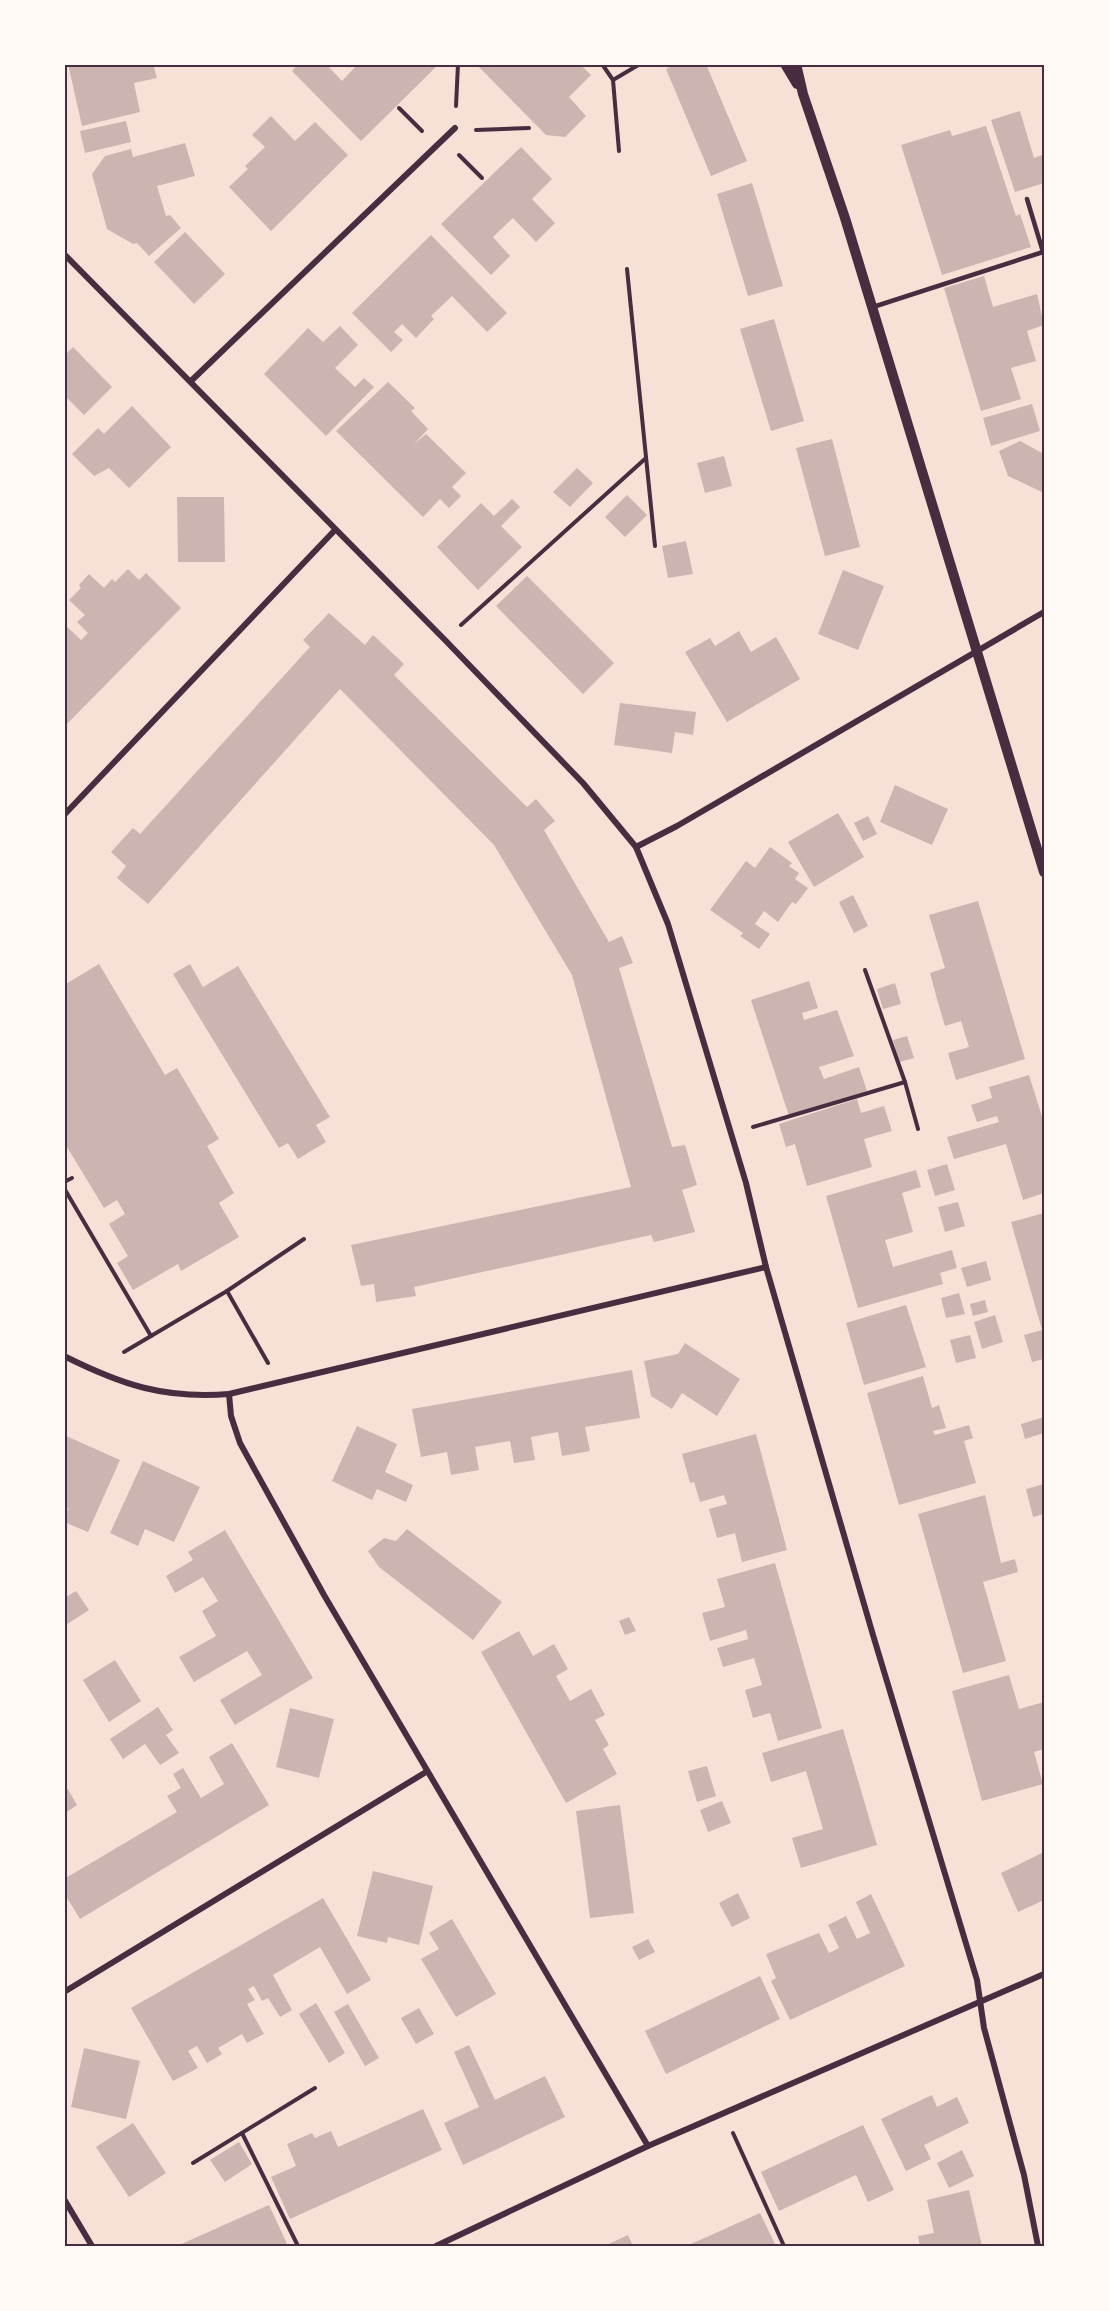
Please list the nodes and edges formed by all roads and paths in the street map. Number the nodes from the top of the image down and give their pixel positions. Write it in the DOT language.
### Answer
graph roads {
  1 [pos="458,64"];
  2 [pos="602,64"];
  3 [pos="640,64"];
  4 [pos="785,64"];
  5 [pos="796,64"];
  6 [pos="614,80"];
  7 [pos="803,94"];
  8 [pos="399,108"];
  9 [pos="455,128"];
  10 [pos="529,128"];
  11 [pos="443,140"];
  12 [pos="436,146"];
  13 [pos="619,151"];
  14 [pos="482,178"];
  15 [pos="1027,199"];
  16 [pos="64,254"];
  17 [pos="627,269"];
  18 [pos="872,307"];
  19 [pos="191,381"];
  20 [pos="646,458"];
  21 [pos="335,530"];
  22 [pos="655,546"];
  23 [pos="1044,612"];
  24 [pos="445,640"];
  25 [pos="978,651"];
  26 [pos="64,815"];
  27 [pos="636,847"];
  28 [pos="1044,872"];
  29 [pos="865,970"];
  30 [pos="905,1082"];
  31 [pos="918,1129"];
  32 [pos="731,1132"];
  33 [pos="72,1178"];
  34 [pos="64,1182"];
  35 [pos="64,1188"];
  36 [pos="304,1239"];
  37 [pos="766,1267"];
  38 [pos="227,1291"];
  39 [pos="151,1336"];
  40 [pos="124,1352"];
  41 [pos="64,1356"];
  42 [pos="279,1381"];
  43 [pos="228,1394"];
  44 [pos="426,1772"];
  45 [pos="1044,1974"];
  46 [pos="64,1992"];
  47 [pos="979,2003"];
  48 [pos="315,2088"];
  49 [pos="724,2113"];
  50 [pos="242,2133"];
  51 [pos="648,2146"];
  52 [pos="193,2163"];
  53 [pos="64,2199"];
  54 [pos="92,2247"];
  55 [pos="297,2247"];
  56 [pos="436,2247"];
  57 [pos="784,2247"];
  58 [pos="1038,2247"];
  1 -- 9 [label="path"];
  2 -- 6 [label="path"];
  3 -- 6 [label="path"];
  4 -- 7 [label="street"];
  5 -- 7 [label="street"];
  6 -- 13 [label="path"];
  7 -- 18 [label="street"];
  8 -- 12 [label="path"];
  9 -- 10 [label="path"];
  9 -- 11 [label="street"];
  11 -- 12 [label="street"];
  11 -- 14 [label="path"];
  12 -- 19 [label="street"];
  15 -- 18 [label="lane"];
  16 -- 19 [label="street"];
  17 -- 20 [label="path"];
  18 -- 25 [label="street"];
  19 -- 21 [label="street"];
  20 -- 22 [label="path"];
  20 -- 24 [label="path"];
  21 -- 24 [label="street"];
  21 -- 26 [label="street"];
  23 -- 25 [label="street"];
  24 -- 27 [label="street"];
  25 -- 27 [label="street"];
  25 -- 28 [label="street"];
  27 -- 32 [label="street"];
  29 -- 30 [label="path"];
  30 -- 31 [label="path"];
  30 -- 32 [label="path"];
  32 -- 37 [label="street"];
  33 -- 34 [label="path"];
  35 -- 39 [label="path"];
  36 -- 38 [label="path"];
  37 -- 42 [label="street"];
  37 -- 47 [label="street"];
  38 -- 39 [label="path"];
  38 -- 42 [label="path"];
  39 -- 40 [label="path"];
  41 -- 43 [label="street"];
  42 -- 43 [label="street"];
  43 -- 44 [label="street"];
  44 -- 46 [label="street"];
  44 -- 51 [label="street"];
  45 -- 47 [label="street"];
  47 -- 49 [label="street"];
  47 -- 58 [label="street"];
  48 -- 50 [label="path"];
  49 -- 51 [label="street"];
  49 -- 57 [label="path"];
  50 -- 52 [label="path"];
  50 -- 55 [label="path"];
  51 -- 56 [label="street"];
  53 -- 54 [label="street"];
}
